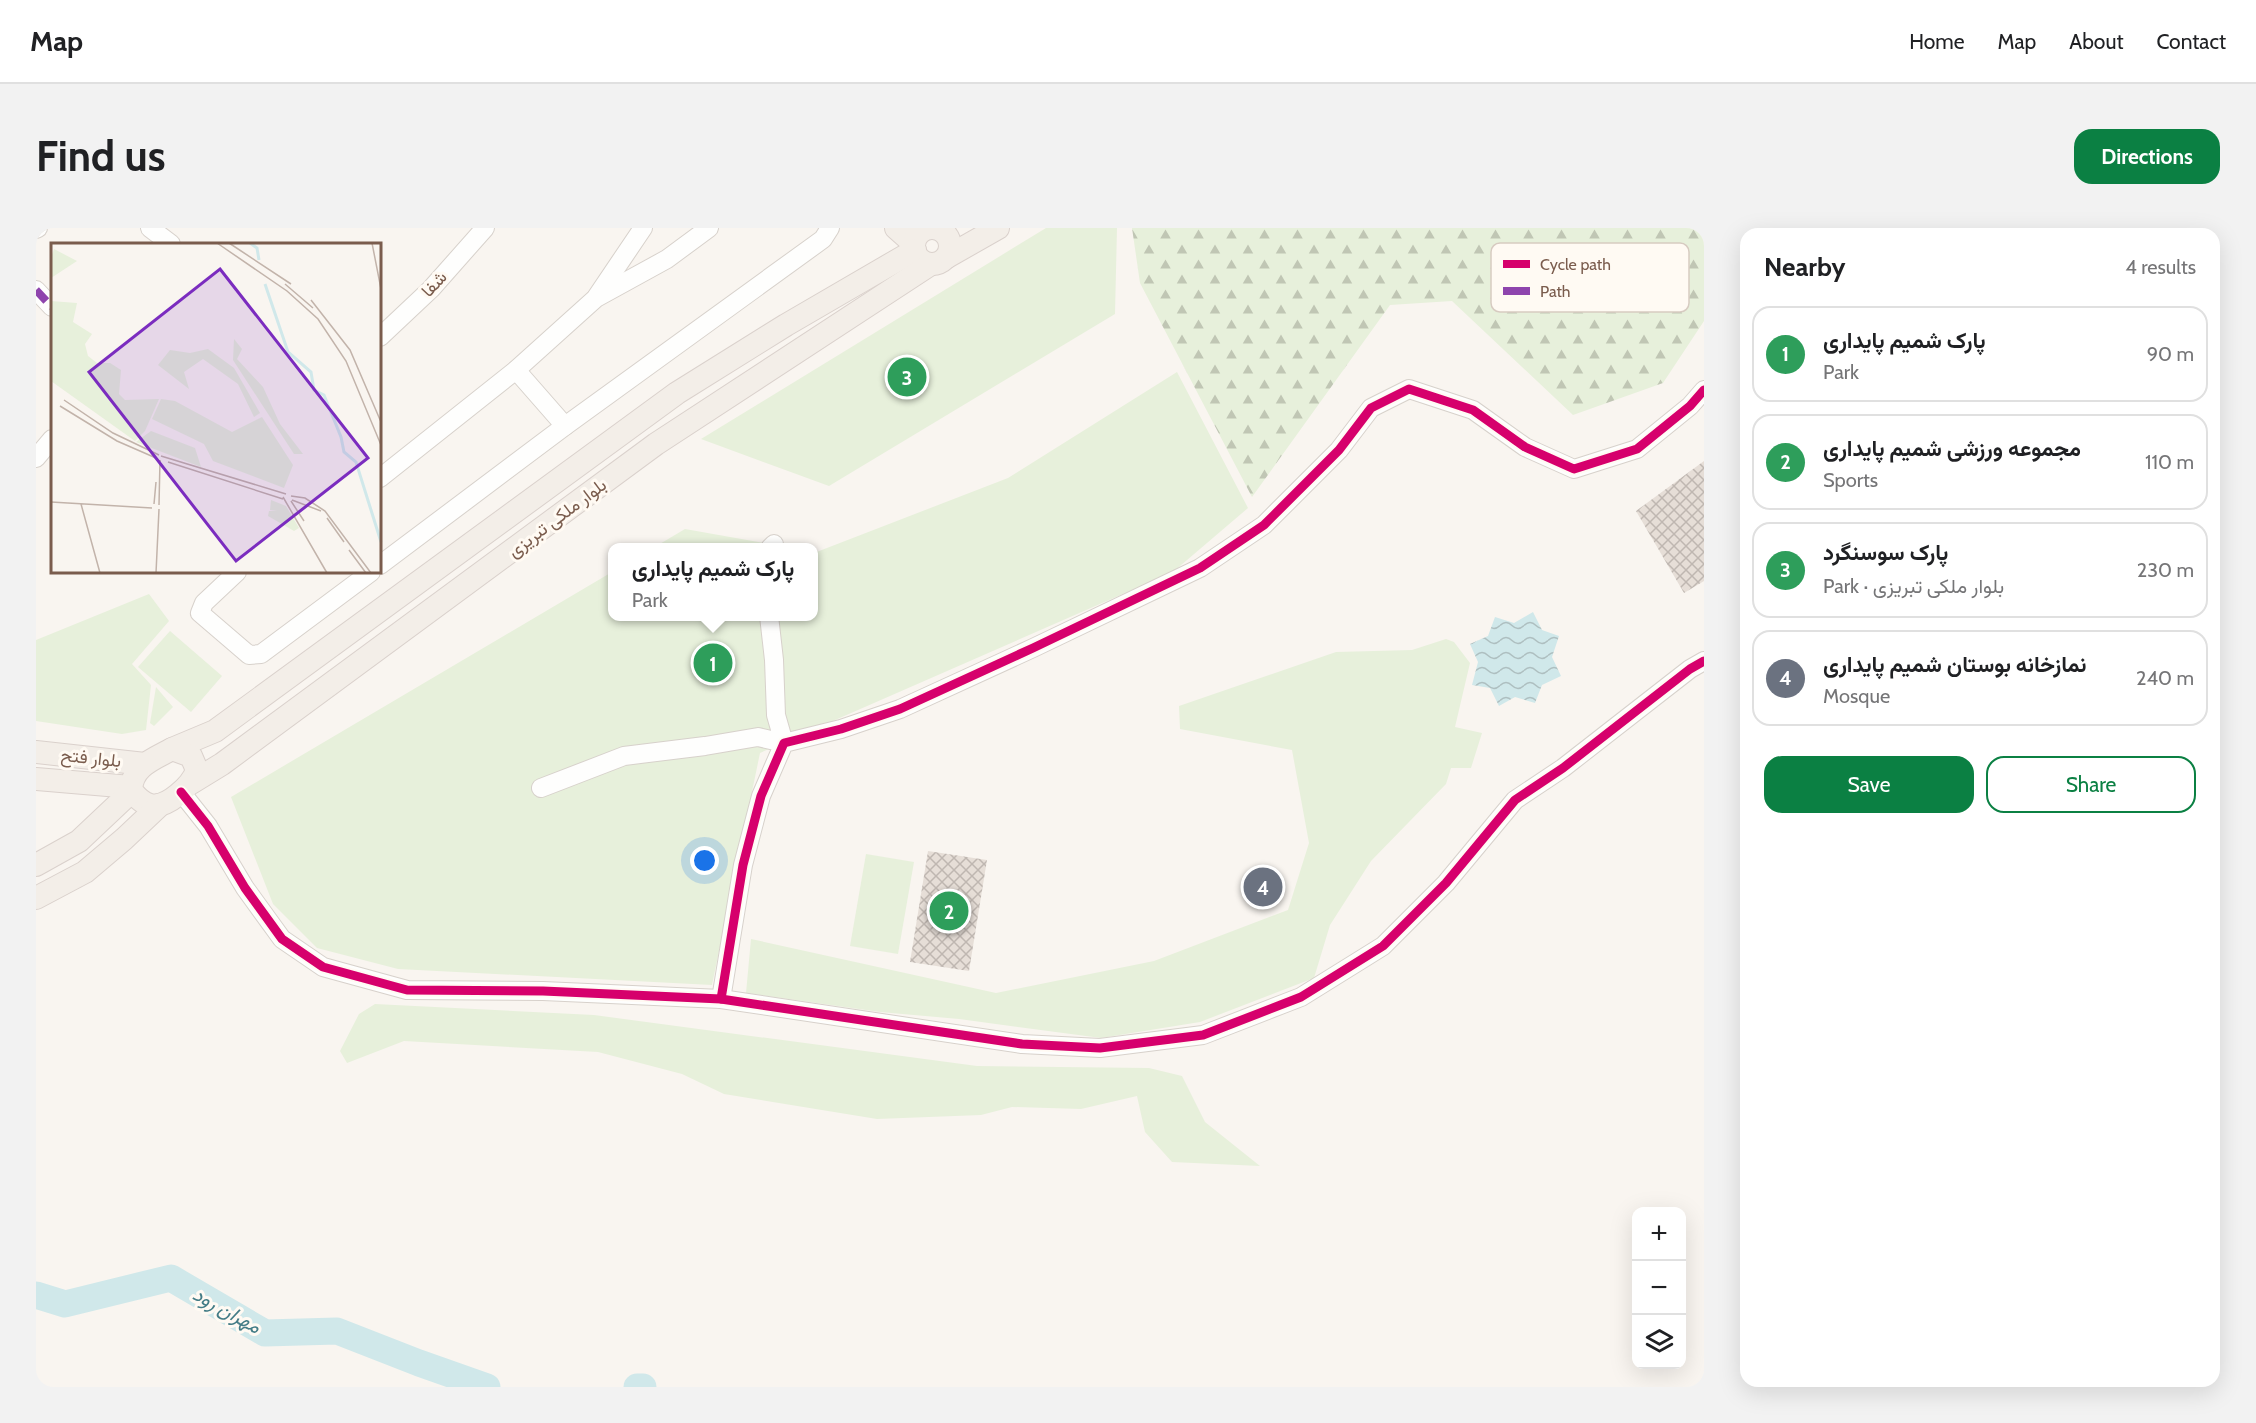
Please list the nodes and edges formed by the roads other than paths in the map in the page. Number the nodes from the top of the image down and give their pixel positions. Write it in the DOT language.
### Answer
graph roads {
  1 [pos="150,228"];
  2 [pos="485,228"];
  3 [pos="643,228"];
  4 [pos="710,228"];
  5 [pos="830,228"];
  6 [pos="896,228"];
  7 [pos="998,228"];
  8 [pos="932,241"];
  9 [pos="170,243"];
  10 [pos="36,290"];
  11 [pos="596,298"];
  12 [pos="51,307"];
  13 [pos="381,336"];
  14 [pos="516,370"];
  15 [pos="1704,390"];
  16 [pos="565,426"];
  17 [pos="51,440"];
  18 [pos="36,458"];
  19 [pos="381,477"];
  20 [pos="381,564"];
  21 [pos="236,573"];
  22 [pos="370,573"];
  23 [pos="770,621"];
  24 [pos="1704,661"];
  25 [pos="784,742"];
  26 [pos="172,749"];
  27 [pos="36,752"];
  28 [pos="145,764"];
  29 [pos="36,779"];
  30 [pos="186,788"];
  31 [pos="541,788"];
  32 [pos="132,789"];
  33 [pos="160,804"];
  34 [pos="36,865"];
  35 [pos="36,898"];
  36 [pos="721,999"];
  1 -- 9 [label="street"];
  2 -- 13 [label="street, شفا"];
  3 -- 11 [label="street"];
  4 -- 11 [label="street"];
  5 -- 16 [label="street"];
  6 -- 8 [label="main road"];
  7 -- 8 [label="main road, بلوار ملکى تبریزى"];
  8 -- 26 [label="main road, بلوار ملکى تبریزى"];
  8 -- 30 [label="main road, بلوار ملکى تبریزى"];
  10 -- 12 [label="street"];
  11 -- 14 [label="street"];
  14 -- 16 [label="street"];
  14 -- 19 [label="street"];
  15 -- 25 [label="street"];
  16 -- 20 [label="street"];
  17 -- 18 [label="street"];
  21 -- 22 [label="street"];
  23 -- 25 [label="street"];
  24 -- 36 [label="street"];
  25 -- 31 [label="street"];
  25 -- 36 [label="street"];
  26 -- 28 [label="main road"];
  26 -- 30 [label="main road"];
  27 -- 28 [label="main road, بلوار فتح"];
  28 -- 32 [label="main road"];
  29 -- 32 [label="main road, بلوار فتح"];
  30 -- 33 [label="main road"];
  30 -- 36 [label="street"];
  32 -- 33 [label="main road"];
  32 -- 34 [label="main road"];
  33 -- 35 [label="main road"];
}
